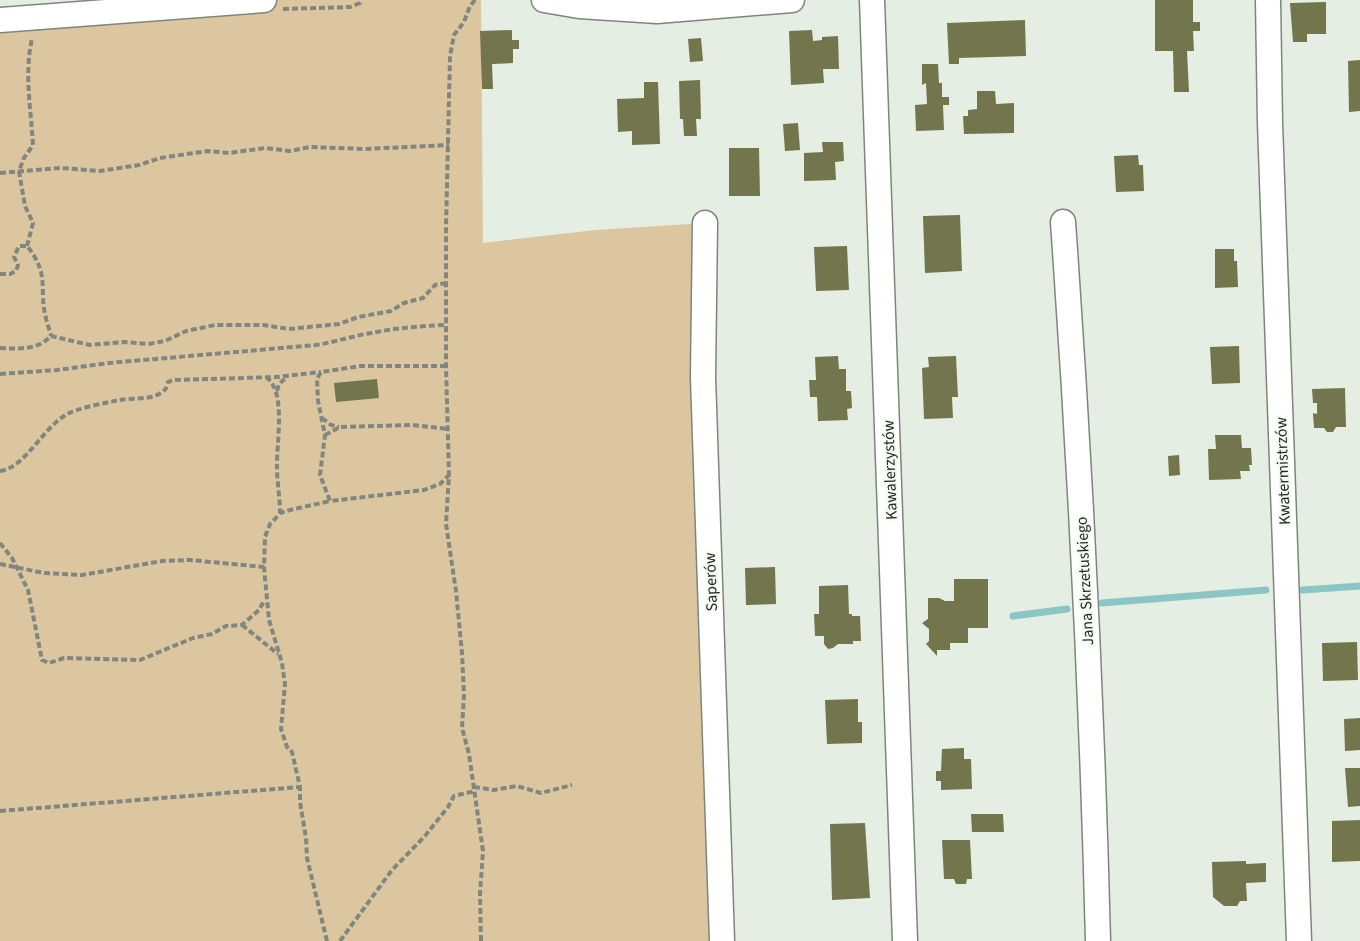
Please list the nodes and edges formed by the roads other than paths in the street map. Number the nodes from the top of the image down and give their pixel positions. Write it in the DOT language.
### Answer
graph roads {
  1 [pos="264,0"];
  2 [pos="544,0"];
  3 [pos="792,0"];
  4 [pos="872,0"];
  5 [pos="1268,0"];
  6 [pos="580,3"];
  7 [pos="57,10"];
  8 [pos="0,20"];
  9 [pos="1063,222"];
  10 [pos="705,223"];
  11 [pos="722,941"];
  12 [pos="905,941"];
  13 [pos="1098,941"];
  14 [pos="1299,941"];
  1 -- 7 [label="street"];
  2 -- 6 [label="street"];
  3 -- 6 [label="street"];
  4 -- 12 [label="street, Kawalerzystów"];
  5 -- 14 [label="street, Kwatermistrzów"];
  7 -- 8 [label="street"];
  9 -- 13 [label="street, Jana Skrzetuskiego"];
  10 -- 11 [label="street, Saperów"];
}
